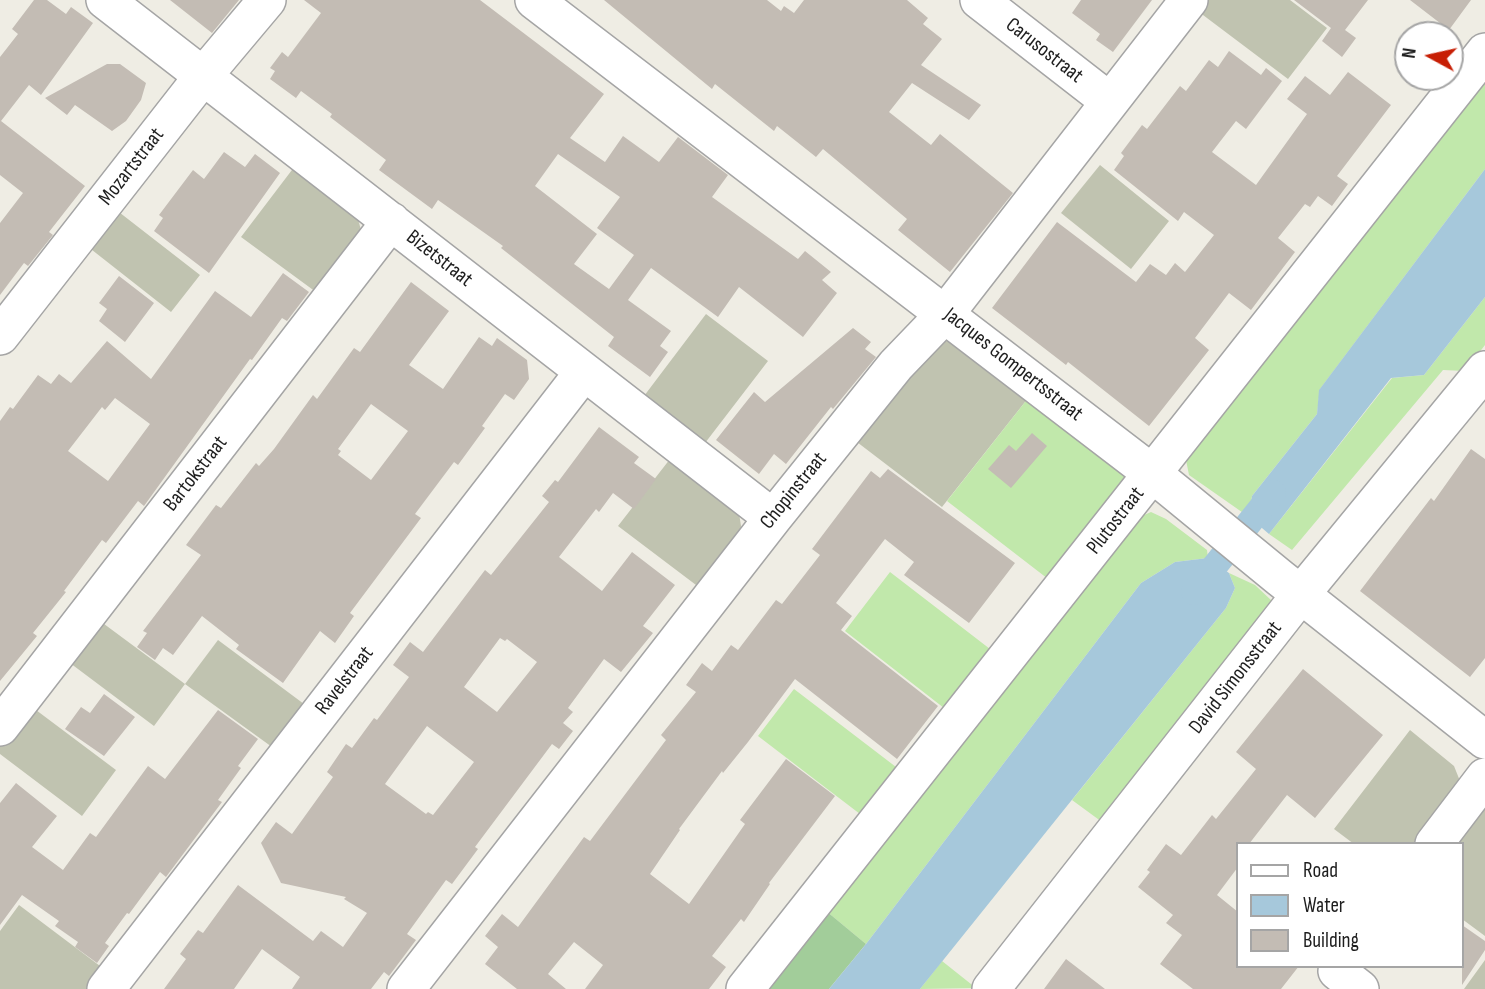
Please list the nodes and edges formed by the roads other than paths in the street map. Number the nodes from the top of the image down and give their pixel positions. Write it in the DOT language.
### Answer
graph roads {
  1 [pos="105,0"];
  2 [pos="267,0"];
  3 [pos="534,0"];
  4 [pos="979,0"];
  5 [pos="1189,0"];
  6 [pos="1485,52"];
  7 [pos="204,75"];
  8 [pos="1109,101"];
  9 [pos="391,221"];
  10 [pos="946,313"];
  11 [pos="0,336"];
  12 [pos="1485,370"];
  13 [pos="583,373"];
  14 [pos="1164,483"];
  15 [pos="773,518"];
  16 [pos="1290,586"];
  17 [pos="0,727"];
  18 [pos="1485,740"];
  19 [pos="1485,777"];
  20 [pos="1436,842"];
  21 [pos="106,989"];
  22 [pos="406,989"];
  23 [pos="746,989"];
  24 [pos="991,989"];
  1 -- 7 [label="street, Bizetstraat"];
  2 -- 7 [label="street, Mozartstraat"];
  3 -- 10 [label="street, Jacques Gompertsstraat"];
  4 -- 8 [label="street, Carusostraat"];
  5 -- 8 [label="street, Chopinstraat"];
  6 -- 14 [label="street, Plutostraat"];
  7 -- 9 [label="street, Bizetstraat"];
  7 -- 11 [label="street, Mozartstraat"];
  8 -- 10 [label="street, Chopinstraat"];
  9 -- 13 [label="street, Bizetstraat"];
  9 -- 17 [label="street, Bartokstraat"];
  10 -- 14 [label="street, Jacques Gompertsstraat"];
  10 -- 15 [label="street, Chopinstraat"];
  12 -- 16 [label="street, David Simonsstraat"];
  13 -- 15 [label="street, Bizetstraat"];
  13 -- 21 [label="street, Ravelstraat"];
  14 -- 16 [label="street, Jacques Gompertsstraat"];
  14 -- 23 [label="street, Plutostraat"];
  15 -- 22 [label="street, Chopinstraat"];
  16 -- 18 [label="street, Jacques Gompertsstraat"];
  16 -- 24 [label="street, David Simonsstraat"];
  19 -- 20 [label="street"];
}
